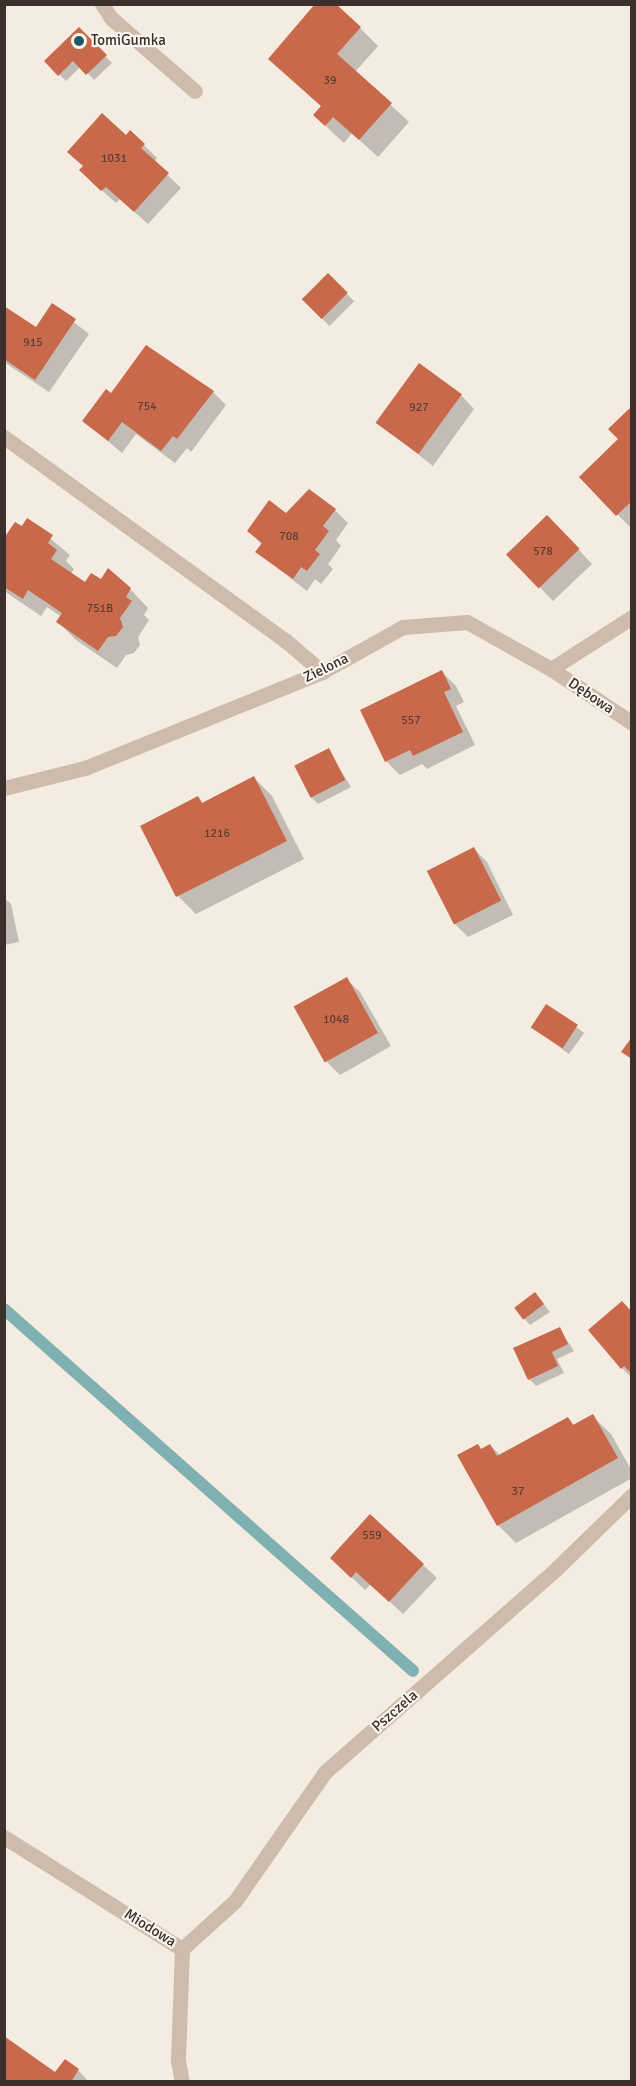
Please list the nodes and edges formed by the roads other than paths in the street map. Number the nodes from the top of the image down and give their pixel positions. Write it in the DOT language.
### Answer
graph roads {
  1 [pos="102,4"];
  2 [pos="195,91"];
  3 [pos="4,437"];
  4 [pos="632,617"];
  5 [pos="551,669"];
  6 [pos="322,672"];
  7 [pos="632,723"];
  8 [pos="4,788"];
  9 [pos="632,1495"];
  10 [pos="4,1837"];
  11 [pos="182,1949"];
  12 [pos="182,2082"];
  1 -- 2 [label="street"];
  3 -- 6 [label="street"];
  4 -- 5 [label="street"];
  5 -- 6 [label="street, Zielona"];
  5 -- 7 [label="street, Dębowa"];
  6 -- 8 [label="street, Zielona"];
  9 -- 11 [label="street, Pszczela"];
  10 -- 11 [label="street, Miodowa"];
  11 -- 12 [label="street, Miodowa"];
}
